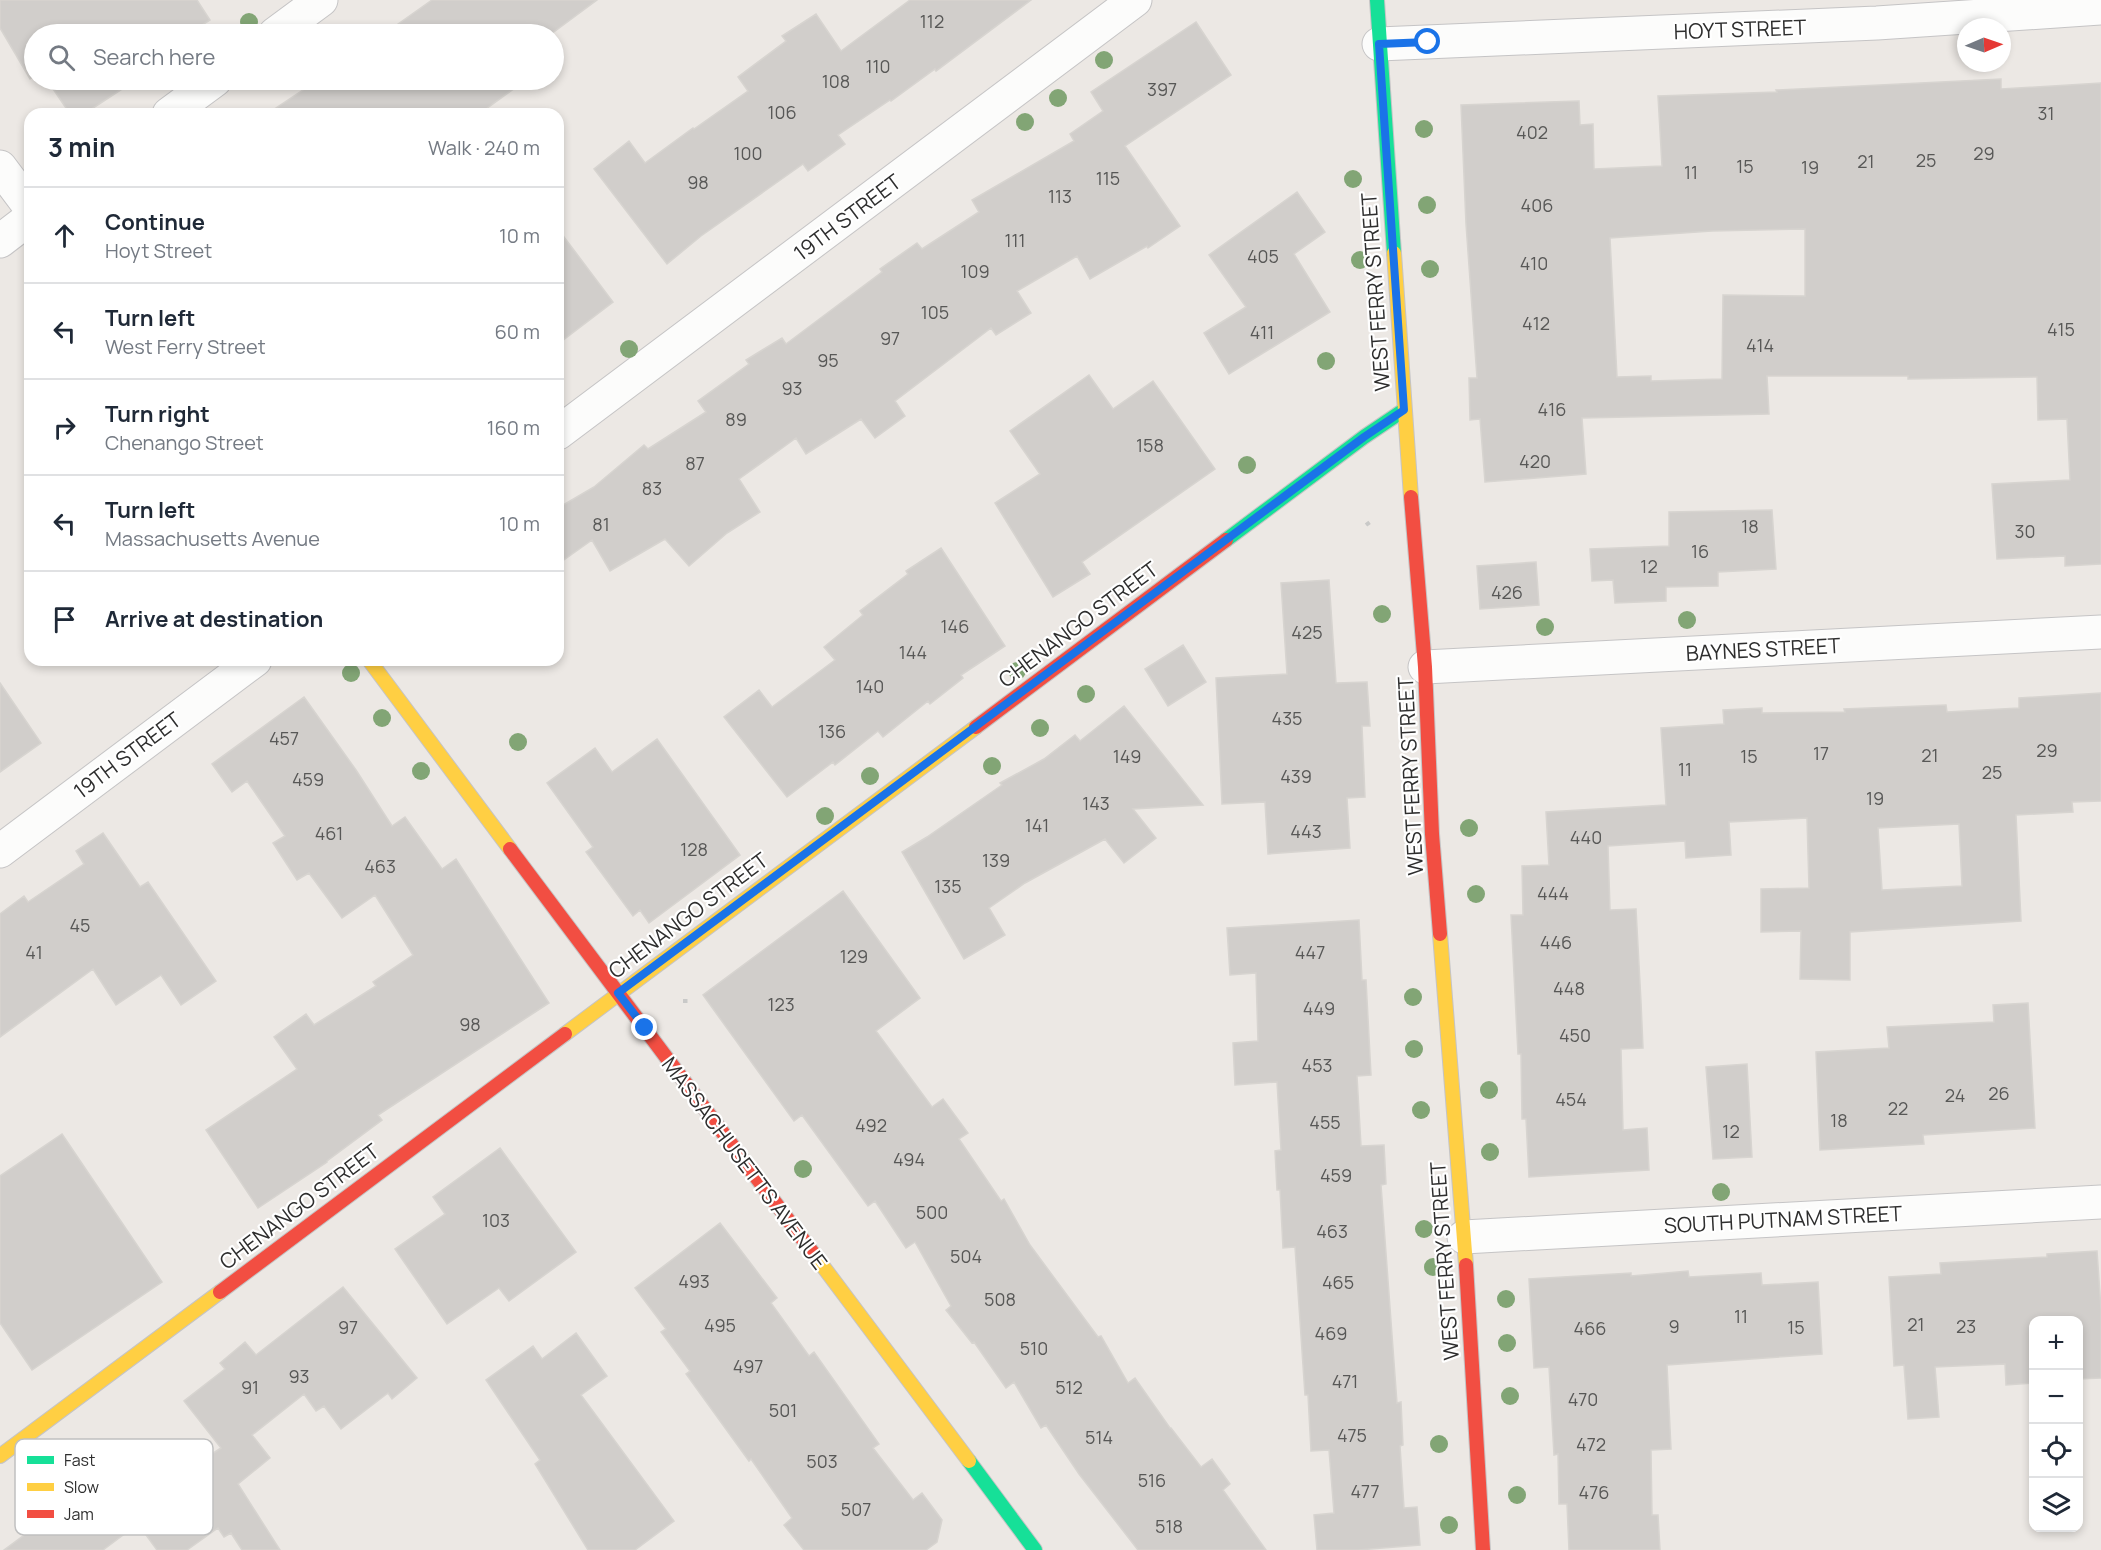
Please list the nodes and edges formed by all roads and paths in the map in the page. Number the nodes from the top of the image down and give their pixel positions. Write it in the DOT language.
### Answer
graph roads {
  1 [pos="321,0"];
  2 [pos="1136,0"];
  3 [pos="1377,0"];
  4 [pos="2101,8"];
  5 [pos="1876,11"];
  6 [pos="289,24"];
  7 [pos="1379,44"];
  8 [pos="201,90"];
  9 [pos="177,108"];
  10 [pos="0,168"];
  11 [pos="24,199"];
  12 [pos="24,223"];
  13 [pos="0,241"];
  14 [pos="1404,410"];
  15 [pos="564,429"];
  16 [pos="2101,632"];
  17 [pos="247,666"];
  18 [pos="373,666"];
  19 [pos="1425,667"];
  20 [pos="0,851"];
  21 [pos="618,993"];
  22 [pos="2101,1202"];
  23 [pos="1464,1237"];
  24 [pos="23,1439"];
  25 [pos="15,1445"];
  26 [pos="0,1456"];
  27 [pos="1028,1547"];
  28 [pos="1483,1550"];
  1 -- 6 [label="street"];
  2 -- 15 [label="street, 19TH STREET"];
  3 -- 7 [label="street, WEST FERRY STREET"];
  4 -- 5 [label="street, HOYT STREET"];
  5 -- 7 [label="street, HOYT STREET"];
  7 -- 14 [label="street, WEST FERRY STREET"];
  8 -- 9 [label="street"];
  10 -- 11 [label="street"];
  12 -- 13 [label="street"];
  14 -- 19 [label="street, WEST FERRY STREET"];
  14 -- 21 [label="street, CHENANGO STREET"];
  16 -- 19 [label="street, BAYNES STREET"];
  17 -- 20 [label="street, 19TH STREET"];
  18 -- 21 [label="street, MASSACHUSETTS AVENUE"];
  19 -- 23 [label="street, WEST FERRY STREET"];
  21 -- 24 [label="street, CHENANGO STREET"];
  21 -- 27 [label="street, MASSACHUSETTS AVENUE"];
  22 -- 23 [label="street, SOUTH PUTNAM STREET"];
  23 -- 28 [label="street, WEST FERRY STREET"];
  25 -- 26 [label="street, CHENANGO STREET"];
}
